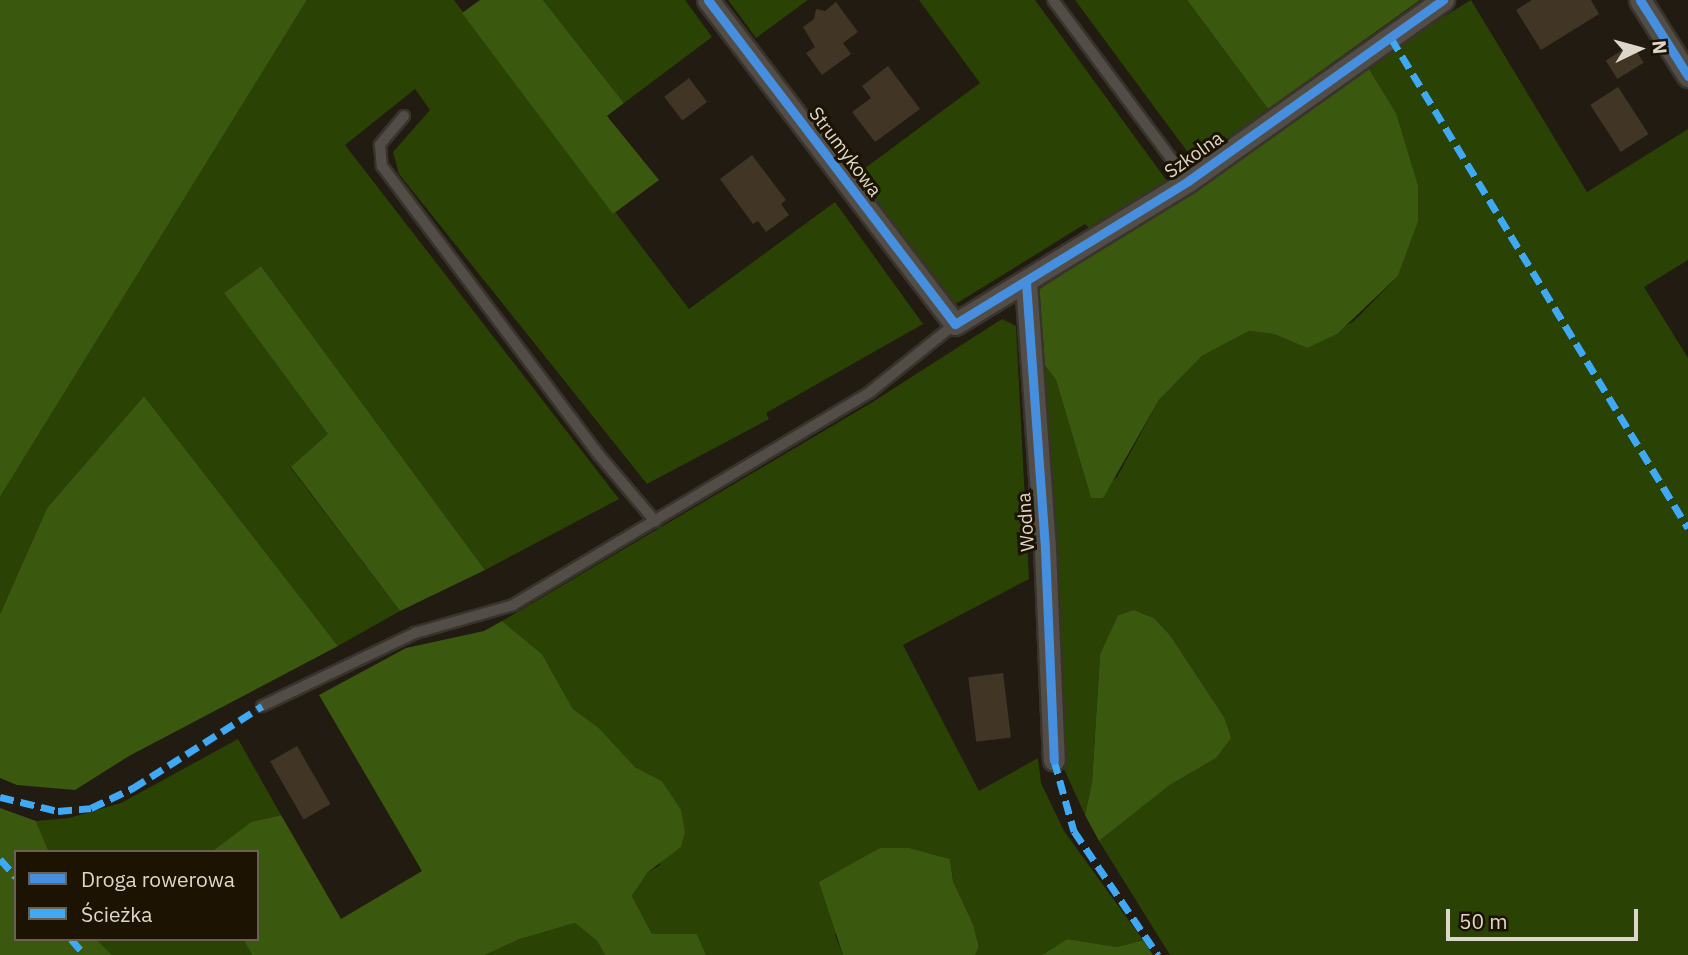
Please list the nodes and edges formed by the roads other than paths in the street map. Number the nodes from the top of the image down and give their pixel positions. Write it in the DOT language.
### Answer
graph roads {
  1 [pos="708,0"];
  2 [pos="1053,0"];
  3 [pos="1443,0"];
  4 [pos="1640,0"];
  5 [pos="1688,76"];
  6 [pos="404,116"];
  7 [pos="1188,181"];
  8 [pos="1026,283"];
  9 [pos="955,324"];
  10 [pos="655,521"];
  11 [pos="262,706"];
  12 [pos="1054,760"];
  1 -- 9 [label="street, Strumykowa"];
  2 -- 7 [label="lane"];
  3 -- 7 [label="street, Szkolna"];
  4 -- 5 [label="street"];
  6 -- 10 [label="lane"];
  7 -- 8 [label="street, Szkolna"];
  8 -- 9 [label="street, Szkolna"];
  8 -- 12 [label="street, Wodna"];
  9 -- 10 [label="lane"];
  10 -- 11 [label="lane"];
}
